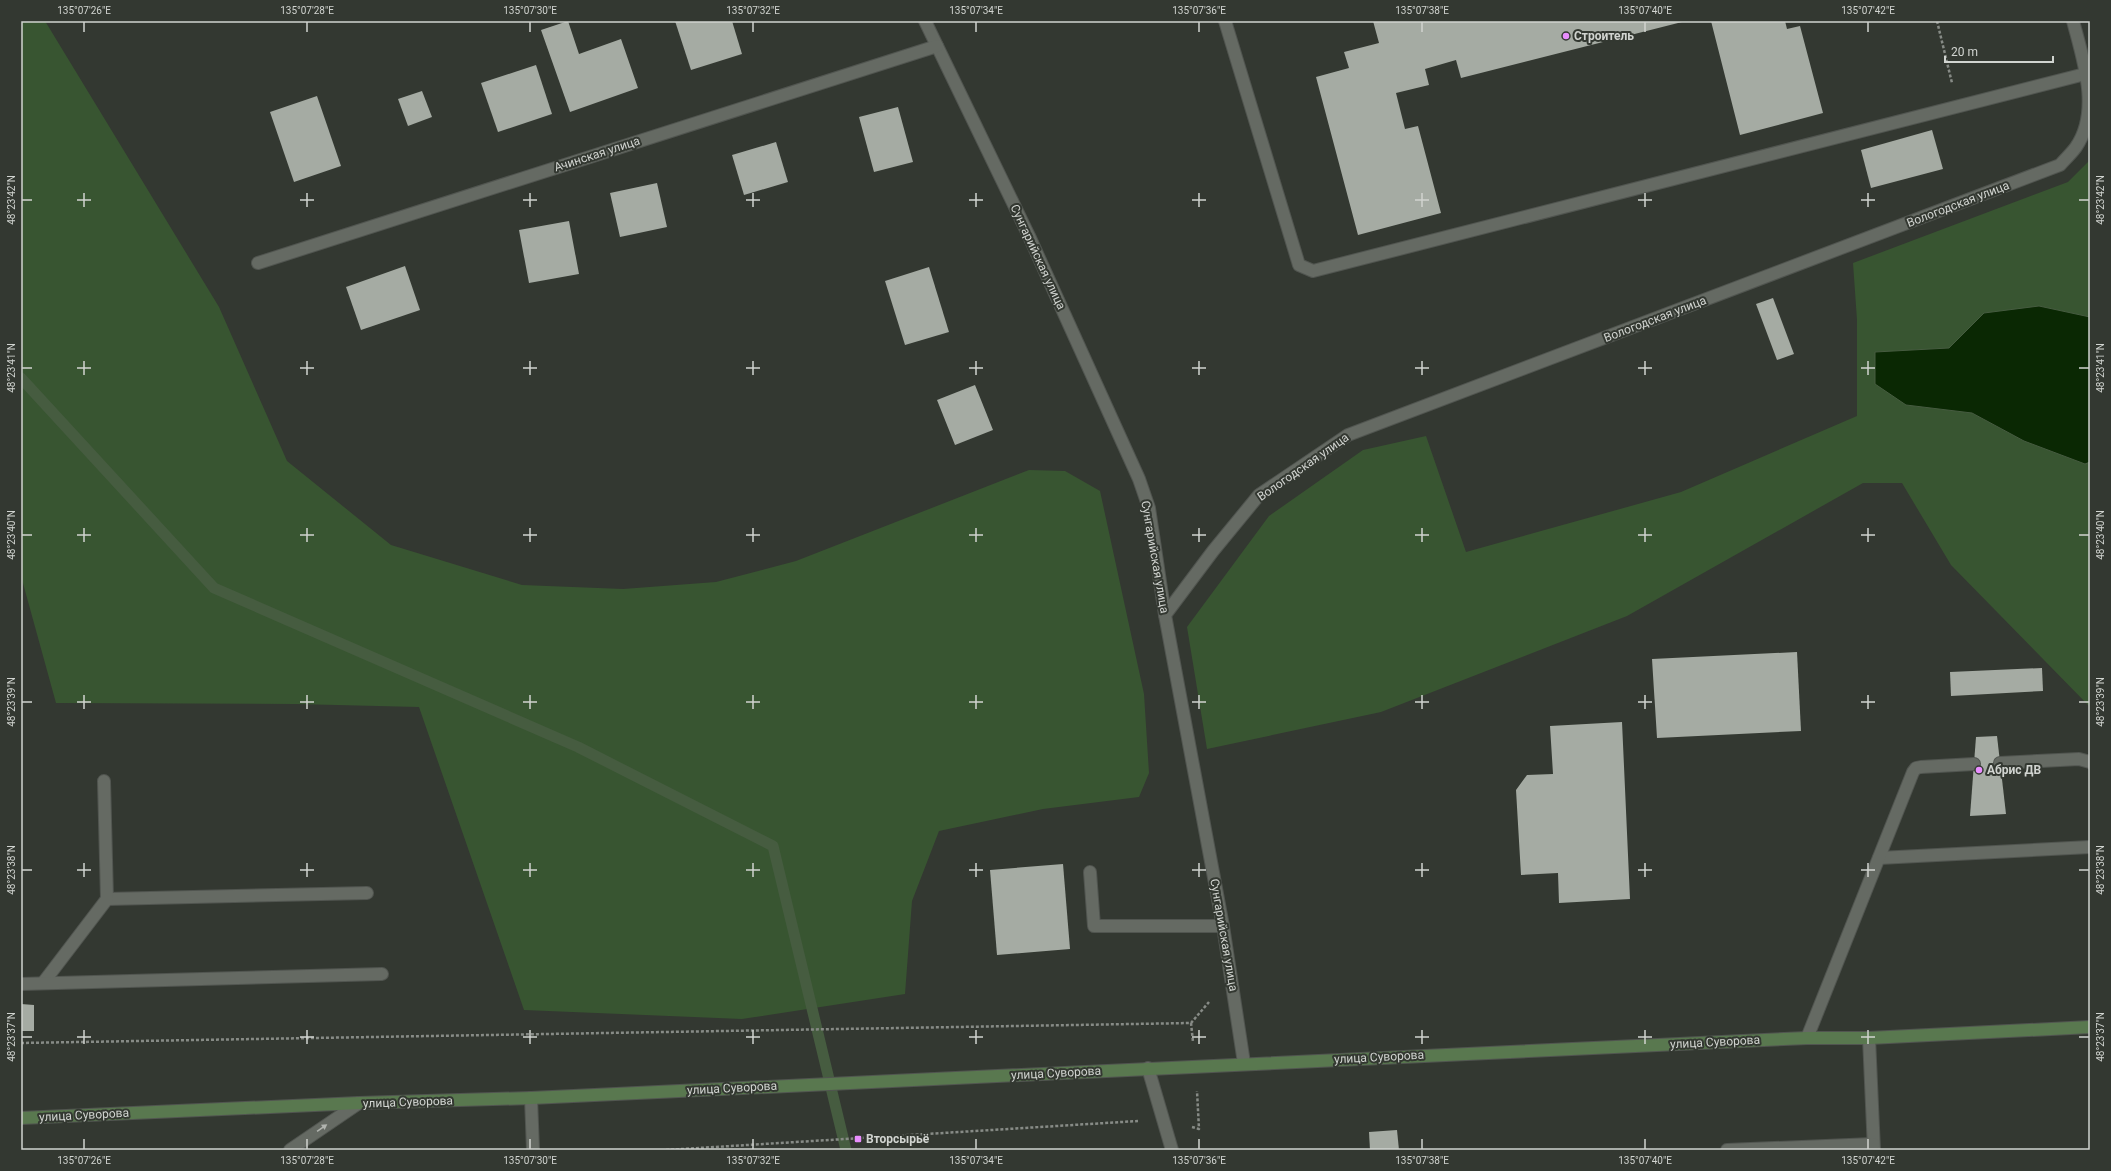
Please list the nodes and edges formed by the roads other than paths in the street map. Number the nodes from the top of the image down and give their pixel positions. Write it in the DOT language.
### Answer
graph roads {
  1 [pos="925,21"];
  2 [pos="1225,21"];
  3 [pos="2073,21"];
  4 [pos="937,46"];
  5 [pos="2085,74"];
  6 [pos="2089,103"];
  7 [pos="258,263"];
  8 [pos="1165,615"];
  9 [pos="2090,762"];
  10 [pos="2000,763"];
  11 [pos="1974,764"];
  12 [pos="104,781"];
  13 [pos="2090,847"];
  14 [pos="1879,858"];
  15 [pos="1090,872"];
  16 [pos="367,893"];
  17 [pos="107,899"];
  18 [pos="1223,926"];
  19 [pos="382,974"];
  20 [pos="44,983"];
  21 [pos="21,984"];
  22 [pos="2090,1027"];
  23 [pos="1807,1038"];
  24 [pos="1869,1038"];
  25 [pos="1244,1063"];
  26 [pos="1148,1068"];
  27 [pos="531,1098"];
  28 [pos="359,1103"];
  29 [pos="21,1118"];
  30 [pos="1874,1147"];
  31 [pos="290,1150"];
  32 [pos="533,1150"];
  33 [pos="1172,1150"];
  34 [pos="1727,1150"];
  1 -- 4 [label="street, Сунгарийская улица"];
  2 -- 5 [label="street"];
  3 -- 5 [label="street, Вологодская улица"];
  4 -- 7 [label="street, Ачинская улица"];
  4 -- 8 [label="street, Сунгарийская улица"];
  5 -- 6 [label="street, Вологодская улица"];
  6 -- 8 [label="street, Вологодская улица"];
  8 -- 18 [label="street, Сунгарийская улица"];
  9 -- 10 [label="street"];
  11 -- 14 [label="street"];
  12 -- 17 [label="street"];
  13 -- 14 [label="street"];
  14 -- 23 [label="street"];
  15 -- 18 [label="street"];
  16 -- 17 [label="street"];
  17 -- 20 [label="street"];
  18 -- 25 [label="street, Сунгарийская улица"];
  19 -- 20 [label="street"];
  20 -- 21 [label="street"];
  22 -- 24 [label="main road, улица Суворова"];
  23 -- 24 [label="main road, улица Суворова"];
  23 -- 25 [label="main road, улица Суворова"];
  24 -- 30 [label="street"];
  25 -- 26 [label="main road, улица Суворова"];
  26 -- 27 [label="main road, улица Суворова"];
  26 -- 33 [label="street"];
  27 -- 28 [label="main road, улица Суворова"];
  27 -- 32 [label="street"];
  28 -- 29 [label="main road, улица Суворова"];
  31 -- 28 [label="street, one-way"];
  30 -- 34 [label="street"];
}
